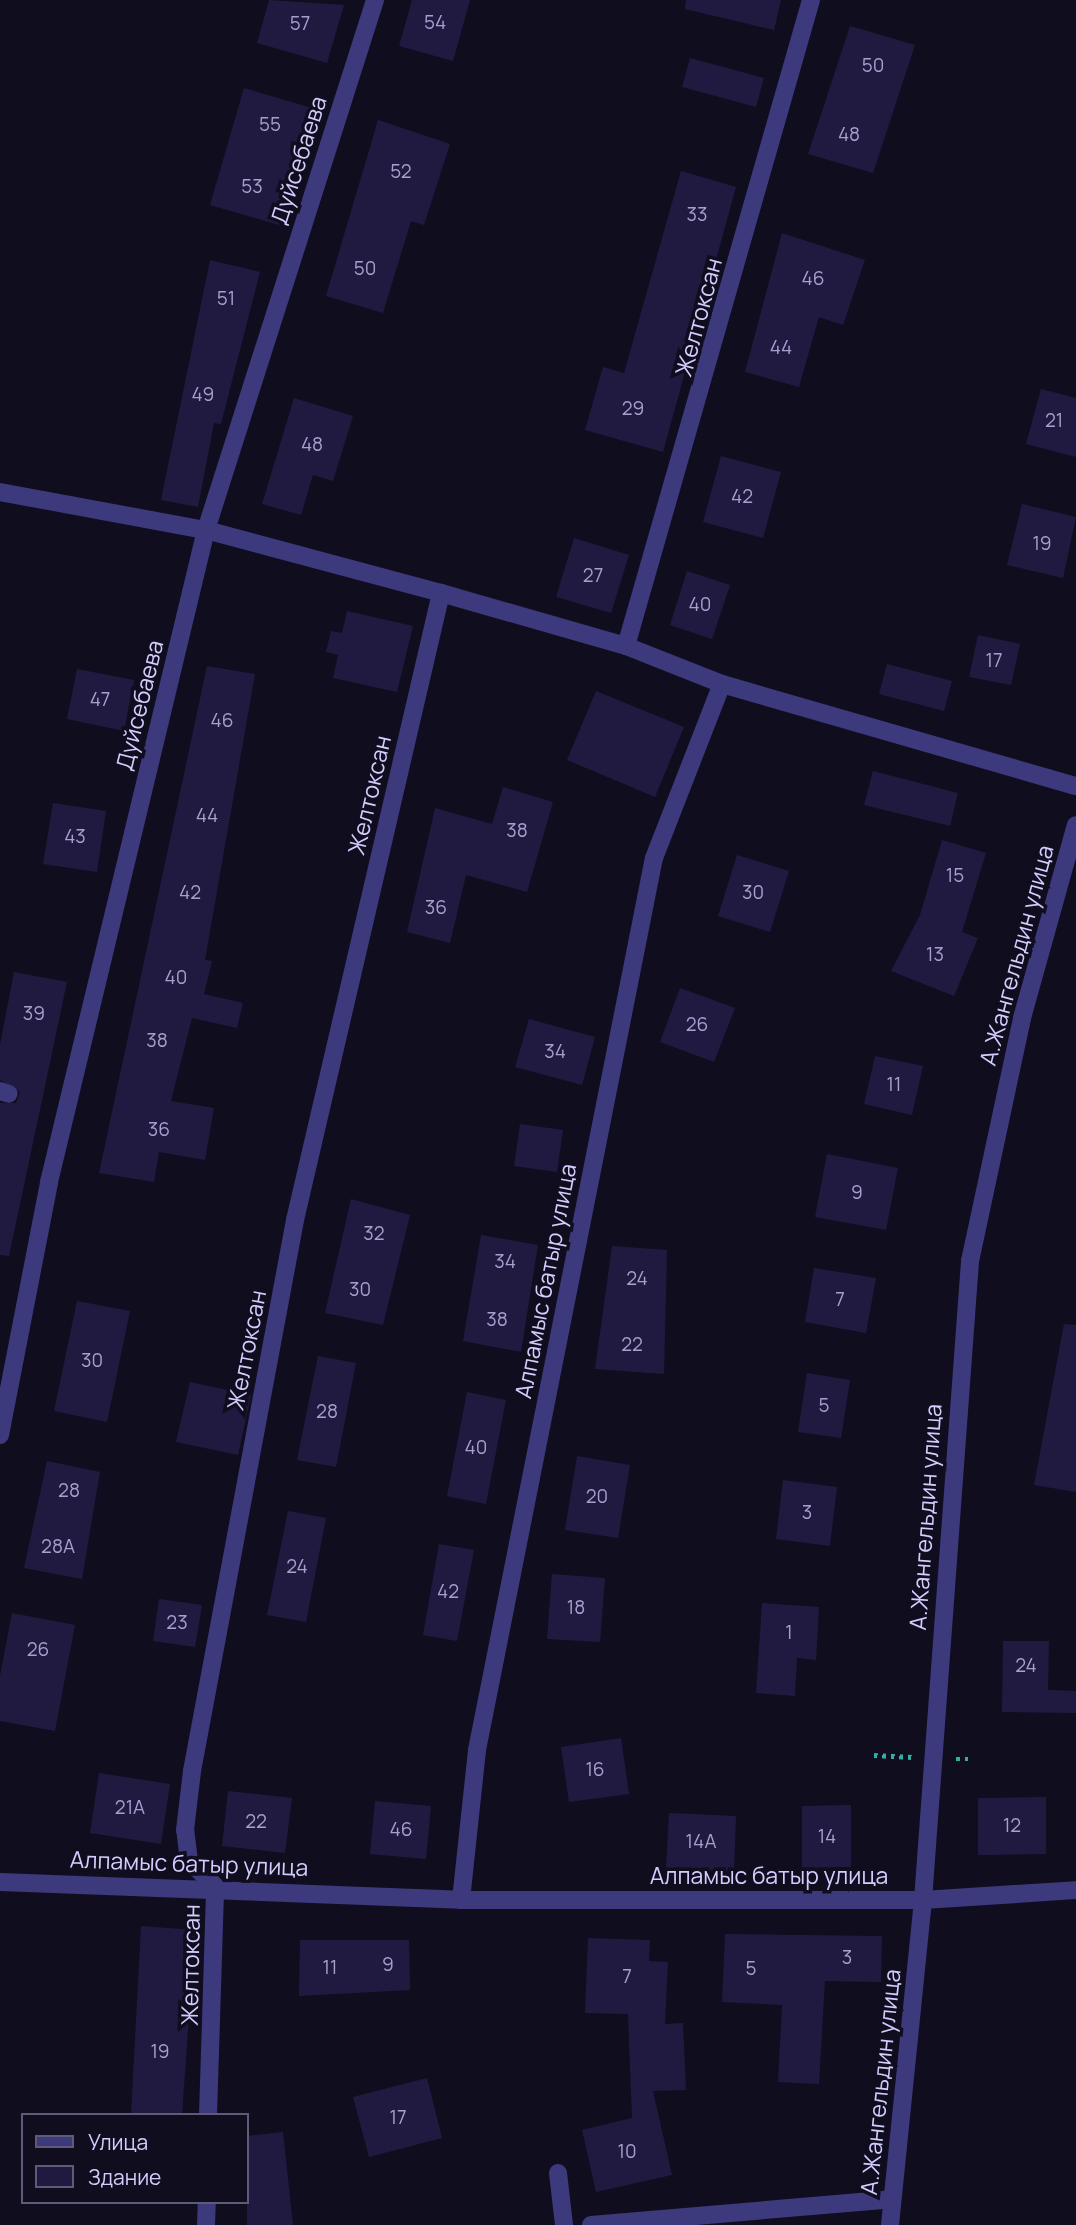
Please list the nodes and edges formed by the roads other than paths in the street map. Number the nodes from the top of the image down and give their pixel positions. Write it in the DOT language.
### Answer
graph roads {
  1 [pos="374,0"];
  2 [pos="811,0"];
  3 [pos="0,492"];
  4 [pos="206,530"];
  5 [pos="441,593"];
  6 [pos="626,646"];
  7 [pos="722,684"];
  8 [pos="1076,786"];
  9 [pos="1076,825"];
  10 [pos="0,1435"];
  11 [pos="0,1882"];
  12 [pos="215,1886"];
  13 [pos="1076,1890"];
  14 [pos="461,1900"];
  15 [pos="923,1900"];
  16 [pos="208,2113"];
  17 [pos="558,2172"];
  18 [pos="892,2199"];
  19 [pos="207,2204"];
  20 [pos="206,2225"];
  21 [pos="564,2225"];
  22 [pos="592,2225"];
  23 [pos="890,2225"];
  1 -- 4 [label="street, Дуйсебаева"];
  2 -- 6 [label="street, Желтоксан"];
  3 -- 4 [label="street"];
  4 -- 5 [label="street"];
  4 -- 10 [label="street, Дуйсебаева"];
  5 -- 6 [label="street"];
  5 -- 12 [label="street, Желтоксан"];
  6 -- 7 [label="street"];
  7 -- 8 [label="street"];
  7 -- 14 [label="street, Алпамыс батыр улица"];
  9 -- 15 [label="street, А.Жангельдин улица"];
  11 -- 12 [label="street, Алпамыс батыр улица"];
  12 -- 14 [label="street, Алпамыс батыр улица"];
  12 -- 16 [label="street, Желтоксан"];
  13 -- 15 [label="street, Алпамыс батыр улица"];
  14 -- 15 [label="street, Алпамыс батыр улица"];
  15 -- 18 [label="street, А.Жангельдин улица"];
  17 -- 21 [label="street"];
  18 -- 22 [label="street"];
  18 -- 23 [label="street, А.Жангельдин улица"];
  19 -- 20 [label="street"];
}
